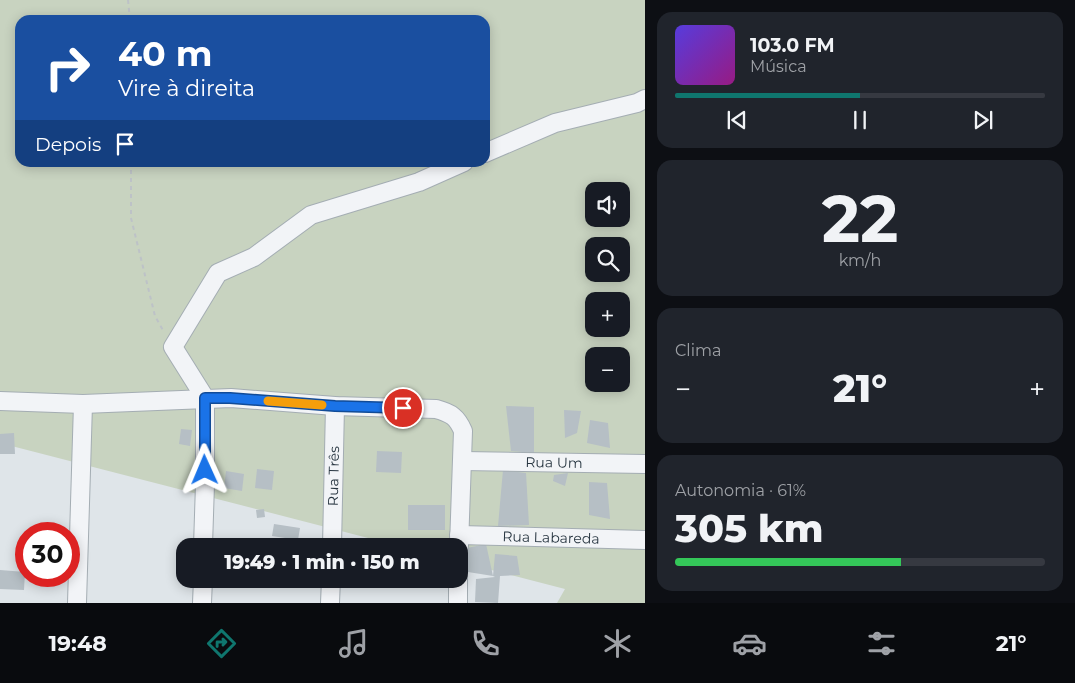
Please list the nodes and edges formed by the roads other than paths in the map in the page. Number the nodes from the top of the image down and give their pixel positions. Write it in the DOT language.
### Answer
graph roads {
  1 [pos="645,99"];
  2 [pos="490,151"];
  3 [pos="453,167"];
  4 [pos="205,398"];
  5 [pos="0,401"];
  6 [pos="83,404"];
  7 [pos="335,406"];
  8 [pos="463,461"];
  9 [pos="645,464"];
  10 [pos="203,538"];
  11 [pos="332,538"];
  12 [pos="459,538"];
  13 [pos="468,540"];
  14 [pos="645,540"];
  15 [pos="203,588"];
  16 [pos="331,588"];
  17 [pos="458,588"];
  18 [pos="77,603"];
  19 [pos="202,603"];
  20 [pos="330,603"];
  21 [pos="458,603"];
  1 -- 2 [label="street"];
  3 -- 4 [label="street"];
  4 -- 6 [label="street"];
  4 -- 7 [label="street"];
  4 -- 10 [label="street"];
  5 -- 6 [label="street"];
  6 -- 18 [label="street"];
  7 -- 8 [label="street"];
  7 -- 11 [label="street, Rua Três"];
  8 -- 9 [label="street, Rua Um"];
  8 -- 12 [label="street"];
  13 -- 14 [label="street, Rua Labareda"];
  15 -- 19 [label="street"];
  16 -- 20 [label="street"];
  17 -- 21 [label="street"];
}
